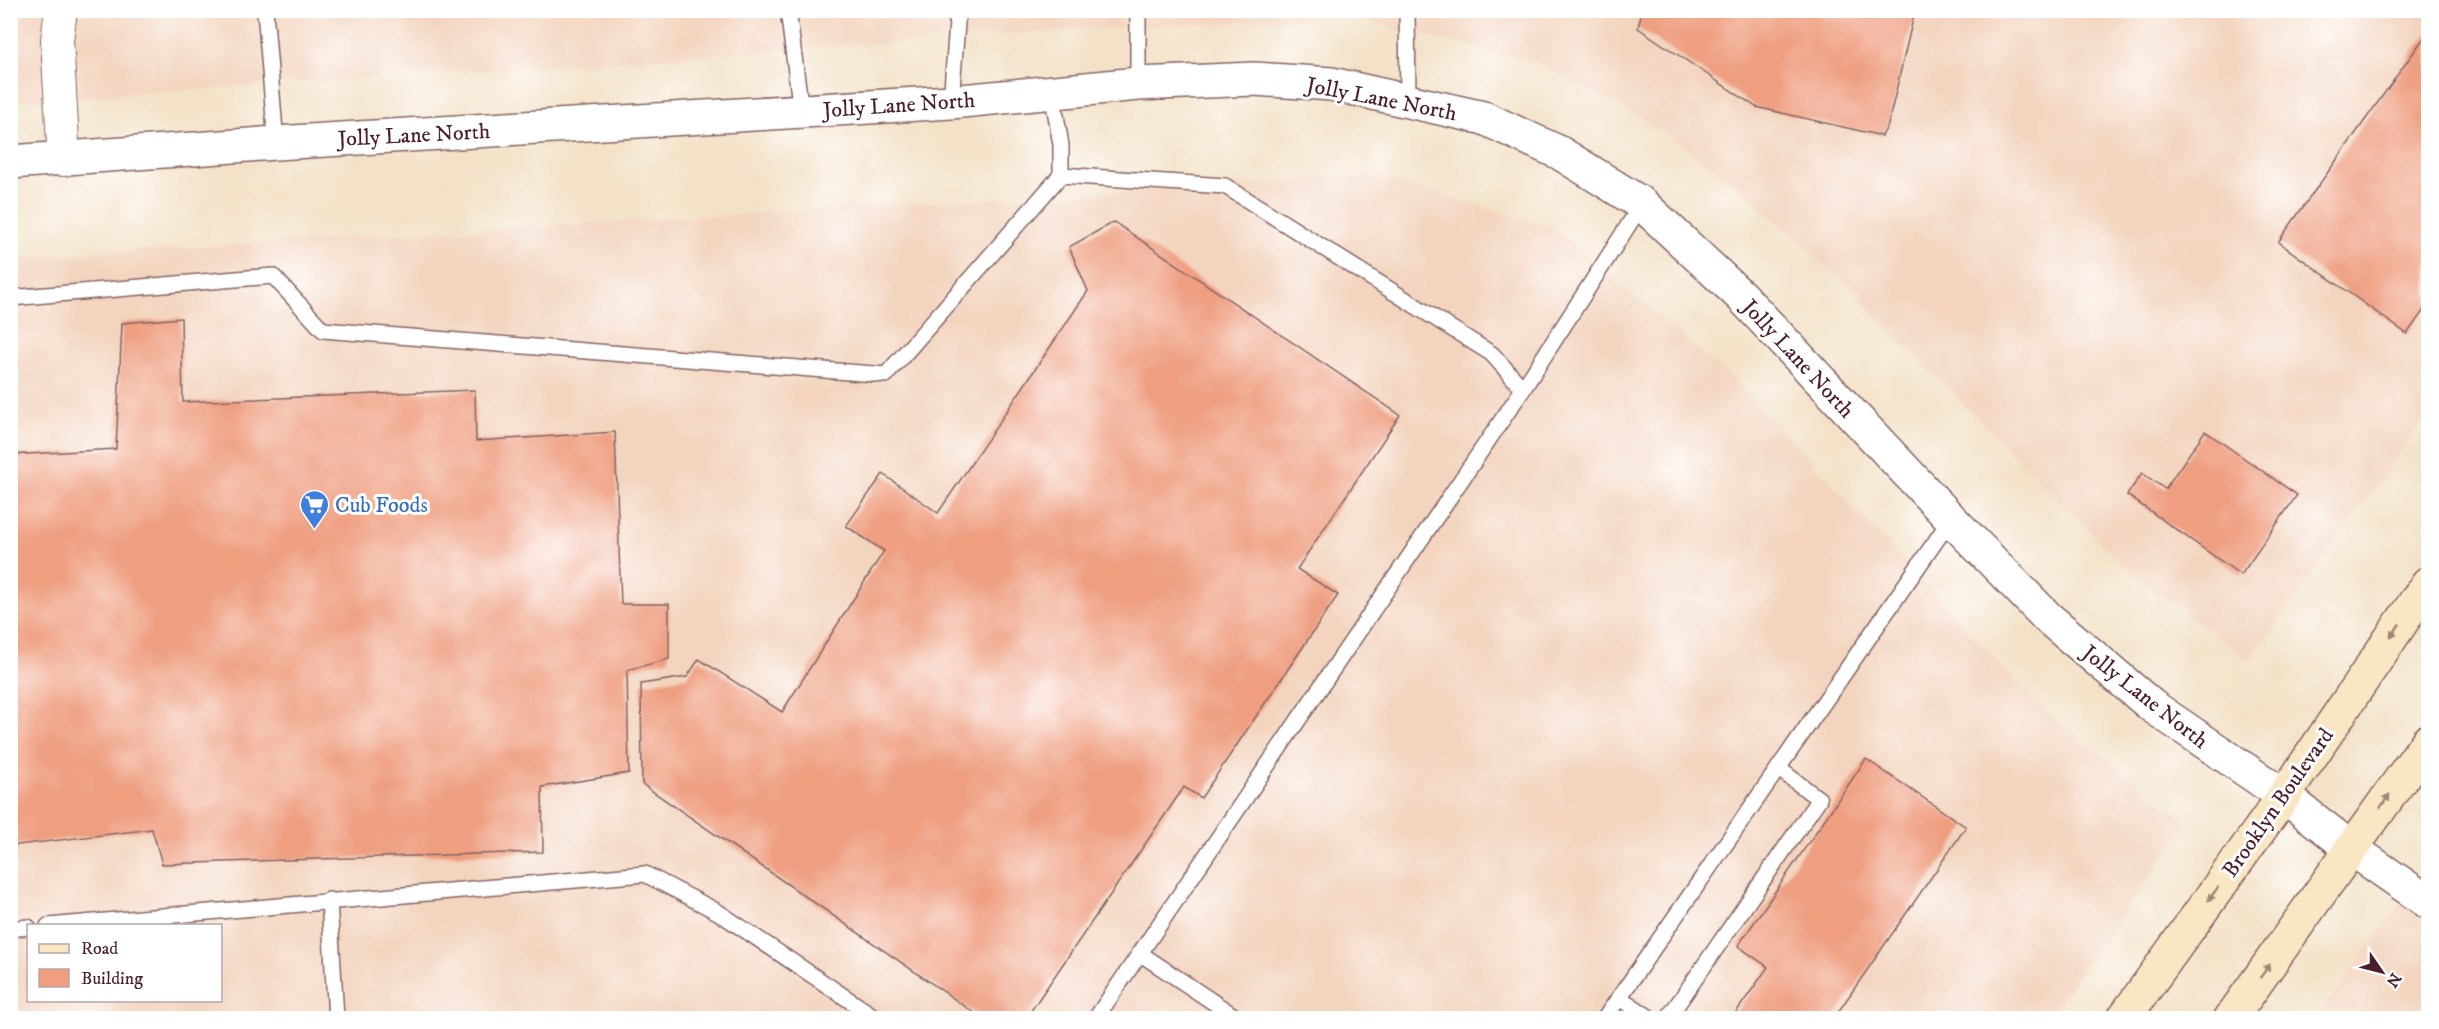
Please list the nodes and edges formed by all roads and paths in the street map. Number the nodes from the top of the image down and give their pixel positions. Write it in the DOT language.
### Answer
graph roads {
  1 [pos="61,10"];
  2 [pos="265,10"];
  3 [pos="788,10"];
  4 [pos="958,10"];
  5 [pos="1138,10"];
  6 [pos="1407,10"];
  7 [pos="1138,84"];
  8 [pos="1052,92"];
  9 [pos="1408,101"];
  10 [pos="951,102"];
  11 [pos="801,111"];
  12 [pos="276,142"];
  13 [pos="64,159"];
  14 [pos="10,162"];
  15 [pos="1061,175"];
  16 [pos="1642,204"];
  17 [pos="10,298"];
  18 [pos="1523,388"];
  19 [pos="1951,519"];
  20 [pos="2428,583"];
  21 [pos="2428,741"];
  22 [pos="1779,769"];
  23 [pos="2284,796"];
  24 [pos="2352,849"];
  25 [pos="329,900"];
  26 [pos="2428,902"];
  27 [pos="70,924"];
  28 [pos="27,927"];
  29 [pos="10,929"];
  30 [pos="1141,954"];
  31 [pos="1620,998"];
  32 [pos="336,1018"];
  33 [pos="876,1018"];
  34 [pos="1096,1018"];
  35 [pos="1237,1018"];
  36 [pos="1605,1018"];
  37 [pos="1650,1018"];
  38 [pos="1668,1018"];
  39 [pos="2124,1018"];
  40 [pos="2231,1018"];
  1 -- 13 [label="street"];
  2 -- 12 [label="lane"];
  3 -- 11 [label="lane"];
  4 -- 10 [label="lane"];
  5 -- 7 [label="lane"];
  6 -- 9 [label="lane"];
  7 -- 8 [label="street, Jolly Lane North"];
  7 -- 9 [label="street, Jolly Lane North"];
  8 -- 10 [label="street, Jolly Lane North"];
  8 -- 15 [label="lane"];
  9 -- 16 [label="street, Jolly Lane North"];
  10 -- 11 [label="street, Jolly Lane North"];
  11 -- 12 [label="street, Jolly Lane North"];
  12 -- 13 [label="street, Jolly Lane North"];
  13 -- 14 [label="street, Jolly Lane North"];
  15 -- 17 [label="lane"];
  15 -- 18 [label="lane"];
  16 -- 18 [label="lane"];
  16 -- 19 [label="street, Jolly Lane North"];
  18 -- 30 [label="lane"];
  19 -- 22 [label="lane"];
  19 -- 23 [label="street, Jolly Lane North"];
  20 -- 23 [label="main road, Brooklyn Boulevard, one-way"];
  24 -- 21 [label="main road, one-way"];
  22 -- 31 [label="lane"];
  22 -- 38 [label="lane"];
  23 -- 24 [label="street, Jolly Lane North"];
  23 -- 39 [label="main road, Brooklyn Boulevard, one-way"];
  24 -- 26 [label="street, Jolly Lane North"];
  40 -- 24 [label="main road, one-way"];
  25 -- 27 [label="lane"];
  25 -- 32 [label="lane"];
  25 -- 33 [label="lane"];
  28 -- 29 [label="lane"];
  30 -- 34 [label="lane"];
  30 -- 35 [label="lane"];
  31 -- 36 [label="lane"];
  31 -- 37 [label="lane"];
}
